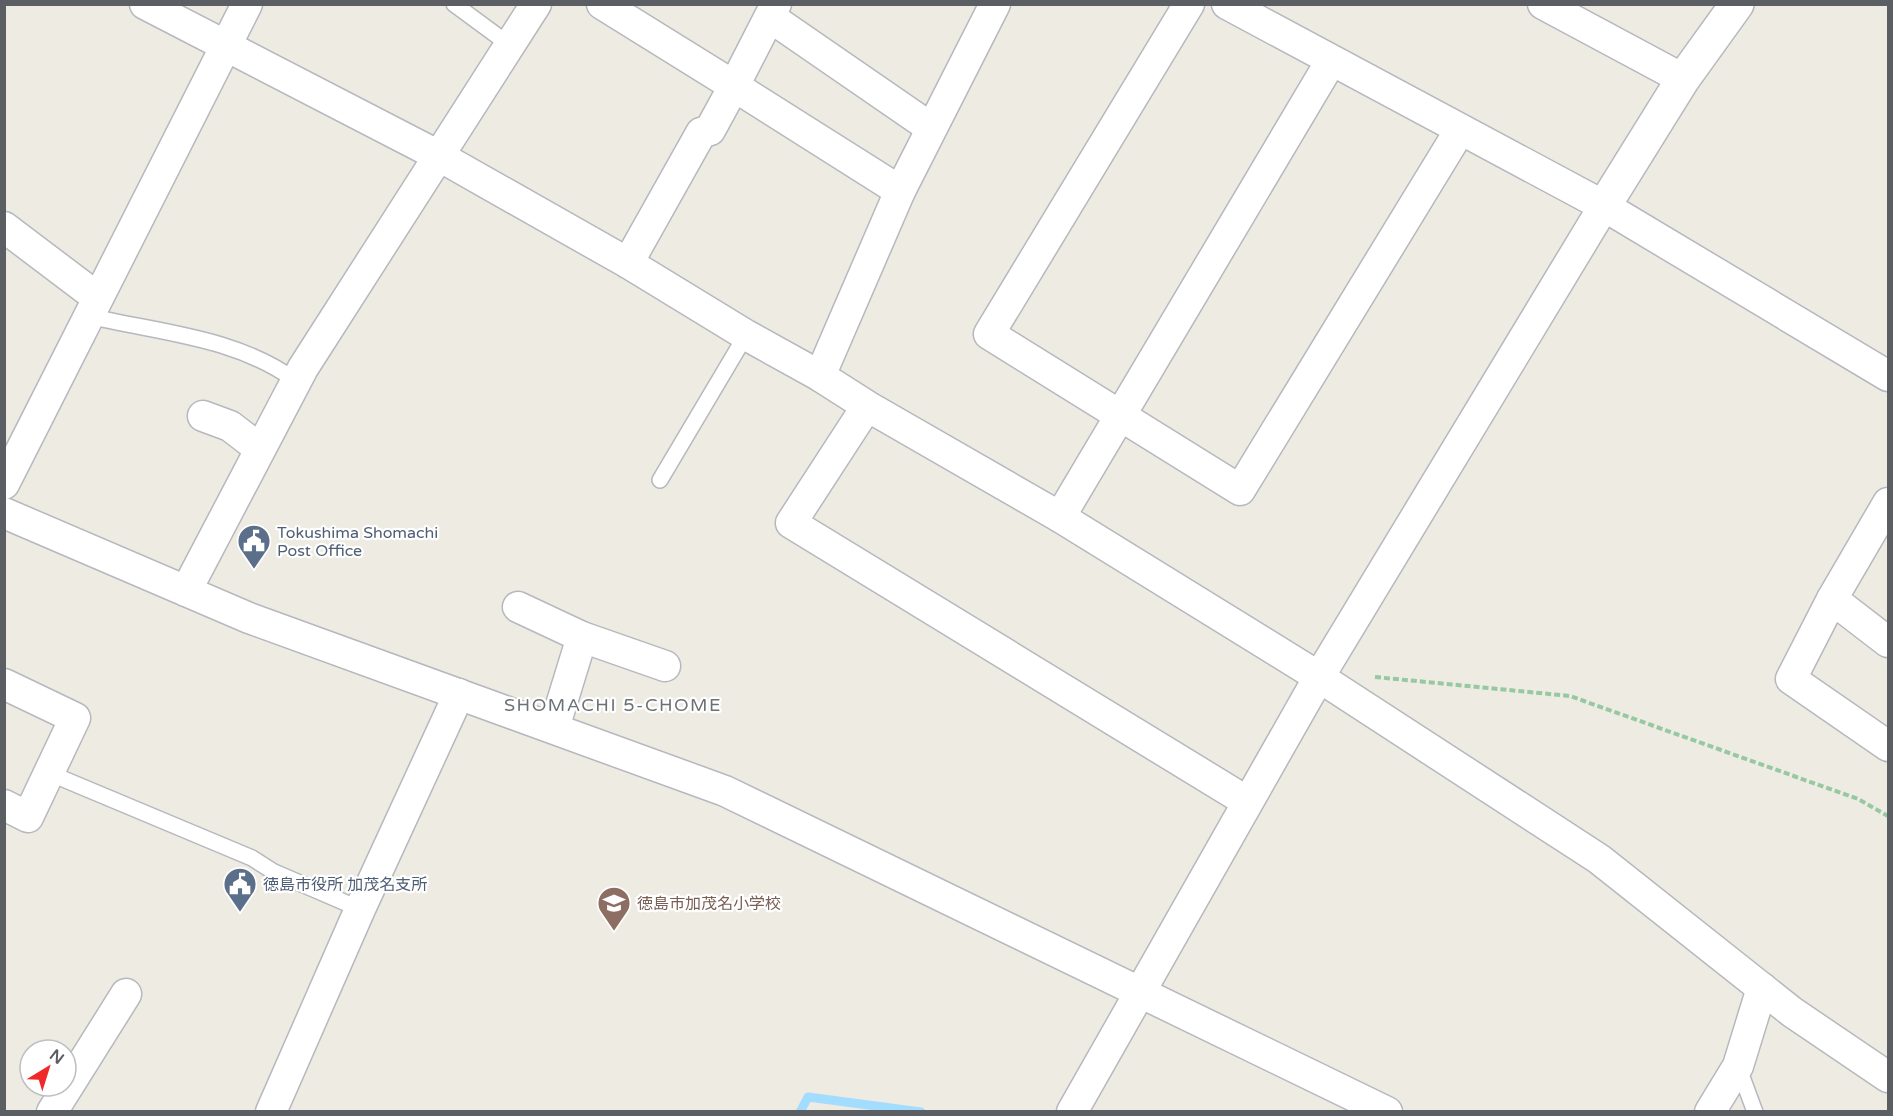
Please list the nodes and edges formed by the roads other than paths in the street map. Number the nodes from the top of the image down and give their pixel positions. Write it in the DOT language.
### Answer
graph roads {
  1 [pos="145,4"];
  2 [pos="247,4"];
  3 [pos="454,4"];
  4 [pos="536,4"];
  5 [pos="602,4"];
  6 [pos="994,4"];
  7 [pos="1189,4"];
  8 [pos="1227,4"];
  9 [pos="1543,4"];
  10 [pos="1737,4"];
  11 [pos="773,11"];
  12 [pos="511,46"];
  13 [pos="226,48"];
  14 [pos="1330,61"];
  15 [pos="1683,79"];
  16 [pos="734,86"];
  17 [pos="932,128"];
  18 [pos="1460,130"];
  19 [pos="439,156"];
  20 [pos="900,191"];
  21 [pos="1604,206"];
  22 [pos="4,227"];
  23 [pos="628,263"];
  24 [pos="93,307"];
  25 [pos="746,335"];
  26 [pos="1886,368"];
  27 [pos="820,376"];
  28 [pos="296,381"];
  29 [pos="867,406"];
  30 [pos="1120,415"];
  31 [pos="203,416"];
  32 [pos="260,449"];
  33 [pos="660,480"];
  34 [pos="4,484"];
  35 [pos="1888,503"];
  36 [pos="4,513"];
  37 [pos="1060,518"];
  38 [pos="186,591"];
  39 [pos="1832,599"];
  40 [pos="518,607"];
  41 [pos="582,637"];
  42 [pos="1888,642"];
  43 [pos="665,666"];
  44 [pos="1319,677"];
  45 [pos="4,684"];
  46 [pos="459,694"];
  47 [pos="554,728"];
  48 [pos="1888,746"];
  49 [pos="49,774"];
  50 [pos="1246,801"];
  51 [pos="4,805"];
  52 [pos="360,909"];
  53 [pos="1762,988"];
  54 [pos="1139,989"];
  55 [pos="126,994"];
  56 [pos="1738,1066"];
  57 [pos="1888,1077"];
  58 [pos="52,1112"];
  59 [pos="271,1112"];
  60 [pos="1072,1112"];
  61 [pos="1387,1112"];
  62 [pos="1710,1112"];
  63 [pos="1755,1112"];
  1 -- 13 [label="street"];
  2 -- 13 [label="street"];
  3 -- 12 [label="lane"];
  4 -- 12 [label="street"];
  5 -- 16 [label="street"];
  6 -- 17 [label="street"];
  7 -- 30 [label="street"];
  8 -- 14 [label="street"];
  9 -- 15 [label="street"];
  10 -- 15 [label="street"];
  11 -- 16 [label="street"];
  11 -- 17 [label="street"];
  12 -- 19 [label="street"];
  13 -- 19 [label="street"];
  13 -- 24 [label="street"];
  14 -- 18 [label="street"];
  14 -- 30 [label="street"];
  15 -- 21 [label="street"];
  16 -- 20 [label="street"];
  16 -- 23 [label="street"];
  17 -- 20 [label="street"];
  18 -- 21 [label="street"];
  18 -- 30 [label="street"];
  19 -- 23 [label="street"];
  19 -- 28 [label="street"];
  20 -- 27 [label="street"];
  21 -- 26 [label="street"];
  21 -- 44 [label="street"];
  22 -- 24 [label="street"];
  23 -- 25 [label="street"];
  24 -- 28 [label="lane"];
  24 -- 34 [label="street"];
  25 -- 27 [label="street"];
  25 -- 33 [label="lane"];
  27 -- 29 [label="street"];
  28 -- 32 [label="street"];
  29 -- 37 [label="street"];
  29 -- 50 [label="street"];
  30 -- 37 [label="street"];
  31 -- 32 [label="street"];
  32 -- 38 [label="street"];
  35 -- 39 [label="street"];
  36 -- 38 [label="street"];
  37 -- 44 [label="street"];
  38 -- 46 [label="street"];
  39 -- 42 [label="street"];
  39 -- 48 [label="street"];
  40 -- 41 [label="street"];
  41 -- 43 [label="street"];
  41 -- 47 [label="street"];
  44 -- 50 [label="street"];
  44 -- 53 [label="street"];
  45 -- 49 [label="street"];
  46 -- 47 [label="street"];
  46 -- 52 [label="street"];
  47 -- 54 [label="street"];
  49 -- 51 [label="street"];
  49 -- 52 [label="lane"];
  50 -- 54 [label="street"];
  52 -- 59 [label="street"];
  53 -- 56 [label="street"];
  53 -- 57 [label="street"];
  54 -- 60 [label="street"];
  54 -- 61 [label="street"];
  55 -- 58 [label="street"];
  56 -- 62 [label="street"];
  56 -- 63 [label="lane"];
}
